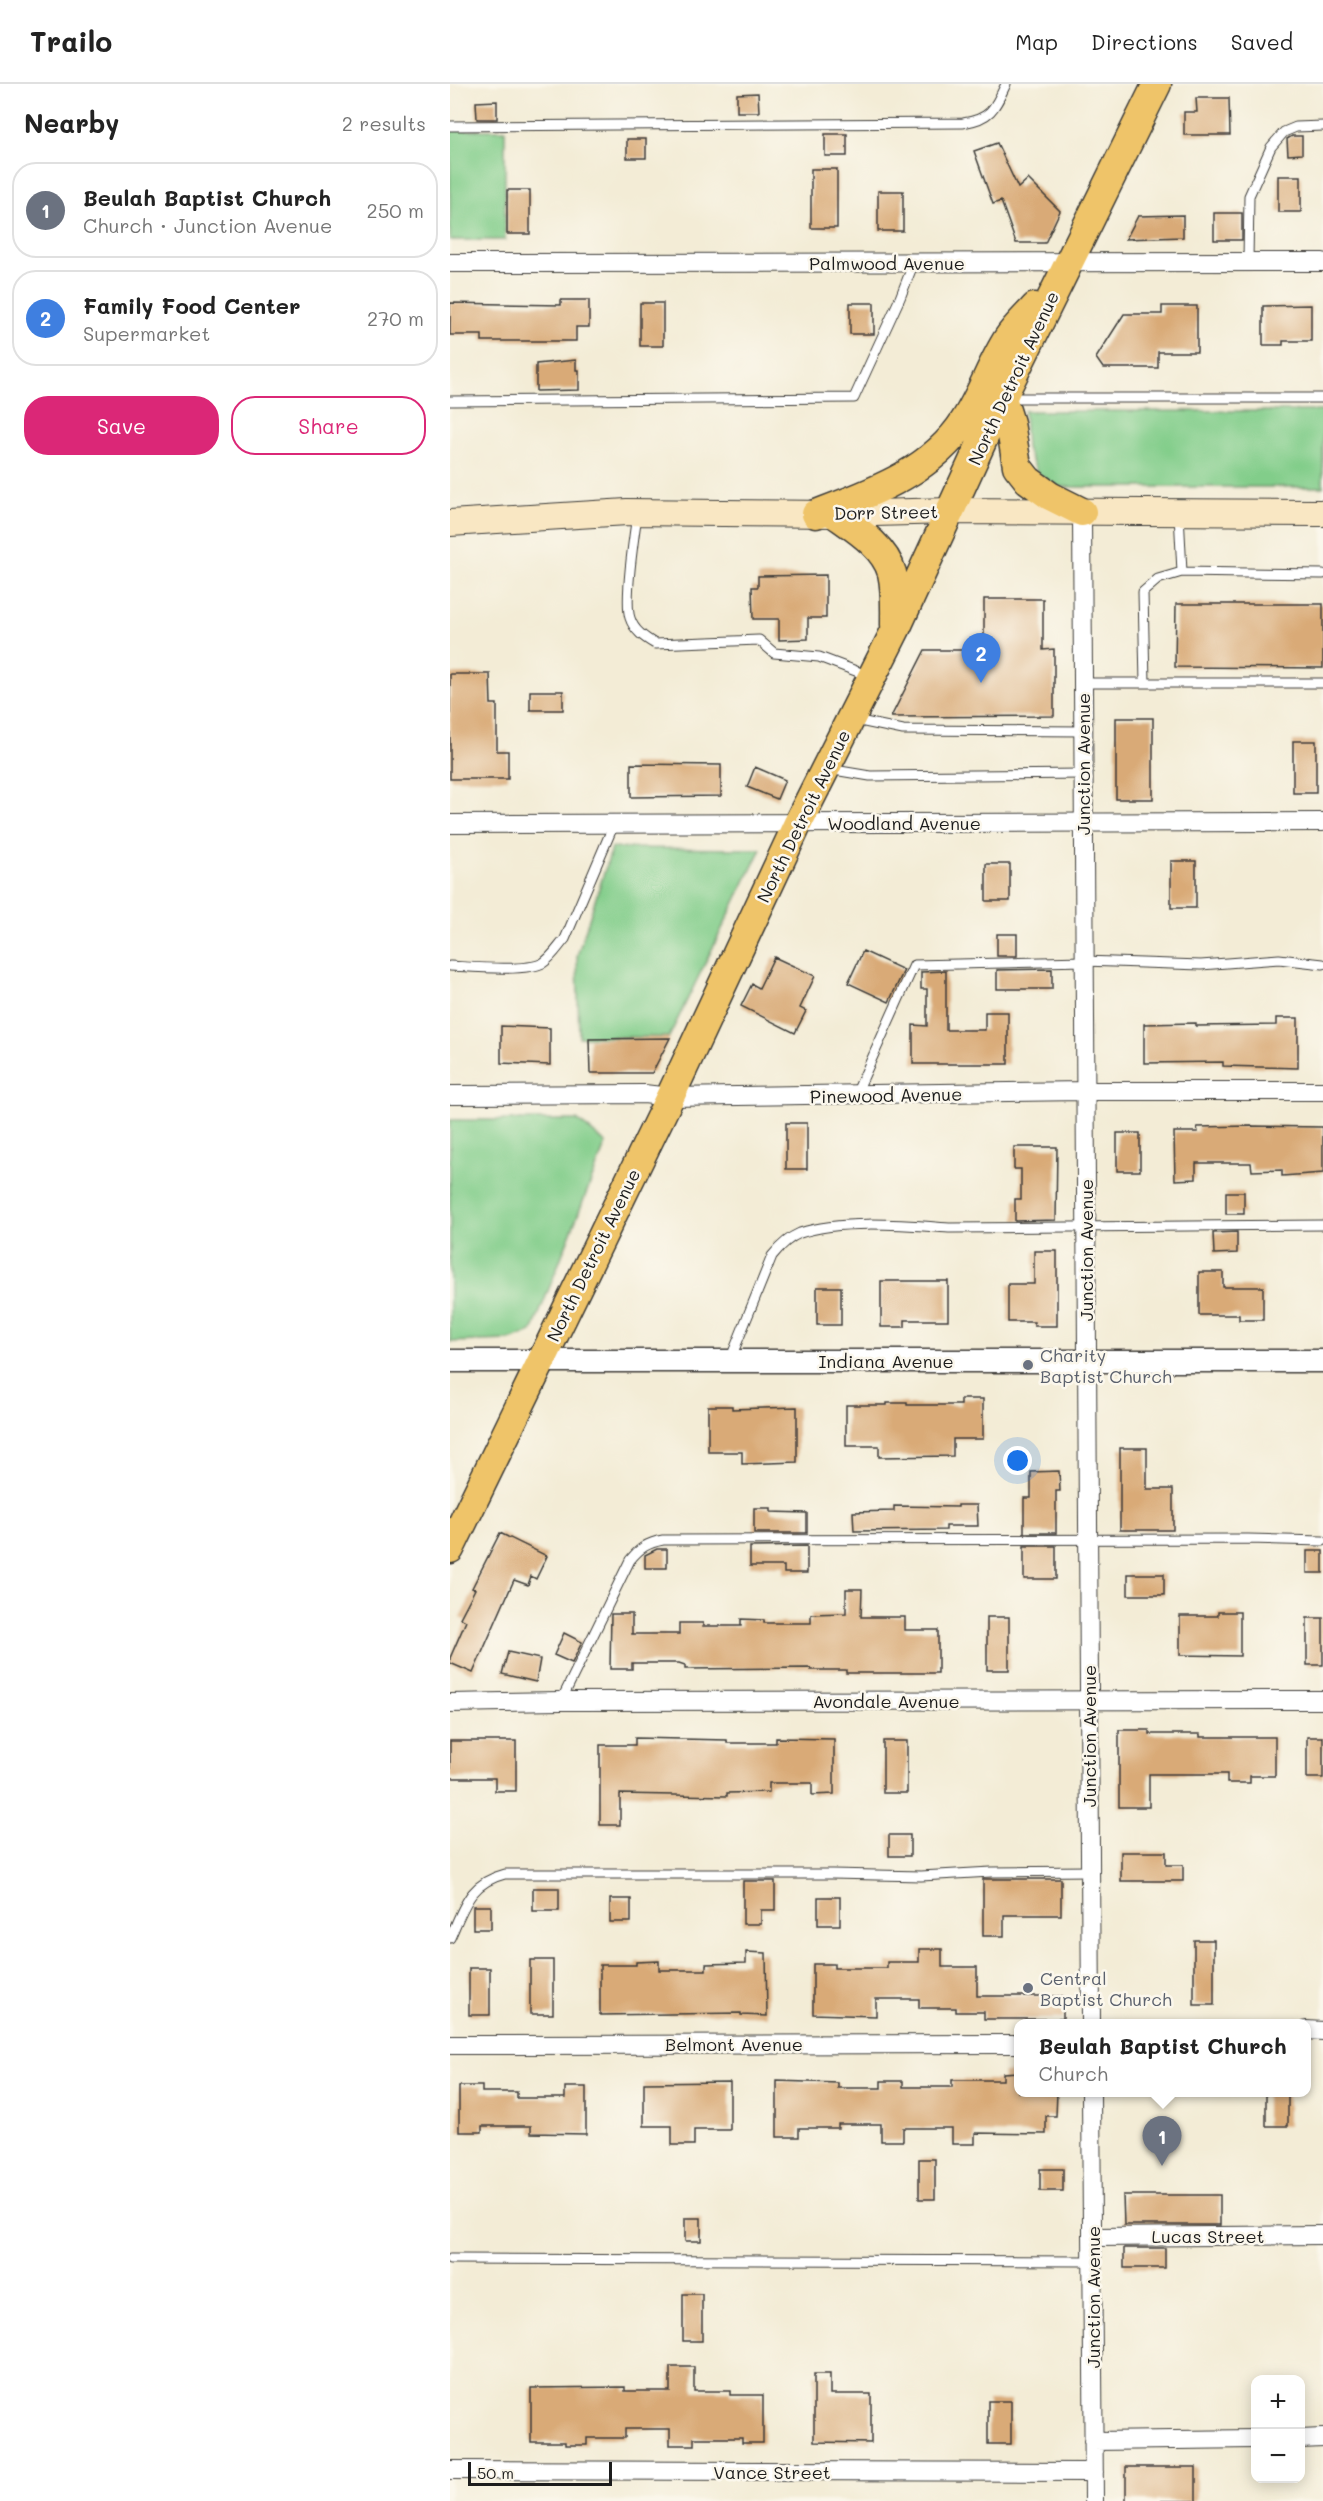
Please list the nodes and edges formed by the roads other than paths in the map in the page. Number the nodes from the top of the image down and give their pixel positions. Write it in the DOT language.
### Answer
graph roads {
  1 [pos="1006,84"];
  2 [pos="1156,84"];
  3 [pos="450,126"];
  4 [pos="1323,126"];
  5 [pos="1248,261"];
  6 [pos="914,262"];
  7 [pos="1323,262"];
  8 [pos="450,263"];
  9 [pos="1065,269"];
  10 [pos="1002,398"];
  11 [pos="1323,398"];
  12 [pos="450,401"];
  13 [pos="951,511"];
  14 [pos="637,512"];
  15 [pos="1082,512"];
  16 [pos="1179,512"];
  17 [pos="1323,513"];
  18 [pos="825,514"];
  19 [pos="450,523"];
  20 [pos="1182,572"];
  21 [pos="1323,574"];
  22 [pos="896,629"];
  23 [pos="872,677"];
  24 [pos="1083,683"];
  25 [pos="1145,683"];
  26 [pos="1323,683"];
  27 [pos="850,719"];
  28 [pos="1083,731"];
  29 [pos="826,768"];
  30 [pos="1083,774"];
  31 [pos="1323,822"];
  32 [pos="1084,823"];
  33 [pos="450,824"];
  34 [pos="614,824"];
  35 [pos="798,824"];
  36 [pos="1084,961"];
  37 [pos="1323,964"];
  38 [pos="450,966"];
  39 [pos="1085,1091"];
  40 [pos="1323,1091"];
  41 [pos="450,1095"];
  42 [pos="855,1096"];
  43 [pos="670,1097"];
  44 [pos="1086,1225"];
  45 [pos="1323,1225"];
  46 [pos="1087,1360"];
  47 [pos="450,1361"];
  48 [pos="542,1361"];
  49 [pos="729,1361"];
  50 [pos="1323,1361"];
  51 [pos="1088,1540"];
  52 [pos="1323,1541"];
  53 [pos="450,1549"];
  54 [pos="1323,1700"];
  55 [pos="561,1701"];
  56 [pos="1089,1701"];
  57 [pos="450,1703"];
  58 [pos="1090,1871"];
  59 [pos="450,1938"];
  60 [pos="1091,2019"];
  61 [pos="1014,2044"];
  62 [pos="450,2045"];
  63 [pos="1091,2097"];
  64 [pos="1323,2235"];
  65 [pos="1092,2237"];
  66 [pos="450,2259"];
  67 [pos="1092,2261"];
  68 [pos="1323,2438"];
  69 [pos="1251,2439"];
  70 [pos="1305,2439"];
  71 [pos="1093,2442"];
  72 [pos="450,2470"];
  73 [pos="1094,2472"];
  74 [pos="1094,2501"];
  1 -- 3 [label="lane"];
  2 -- 9 [label="main road, North Detroit Avenue"];
  4 -- 5 [label="lane"];
  5 -- 7 [label="street, Palmwood Avenue"];
  5 -- 9 [label="street, Palmwood Avenue"];
  6 -- 8 [label="street, Palmwood Avenue"];
  6 -- 9 [label="street, Palmwood Avenue"];
  6 -- 12 [label="lane"];
  9 -- 10 [label="main road, North Detroit Avenue"];
  9 -- 18 [label="main road"];
  10 -- 11 [label="lane"];
  10 -- 13 [label="main road, North Detroit Avenue"];
  10 -- 15 [label="main road"];
  13 -- 15 [label="main road, Dorr Street"];
  13 -- 18 [label="main road, Dorr Street"];
  13 -- 22 [label="main road, North Detroit Avenue"];
  14 -- 18 [label="main road, Dorr Street"];
  14 -- 19 [label="main road, Dorr Street"];
  14 -- 23 [label="lane"];
  15 -- 16 [label="main road, Dorr Street"];
  15 -- 24 [label="street, Junction Avenue"];
  16 -- 17 [label="main road, Dorr Street"];
  16 -- 20 [label="lane"];
  18 -- 22 [label="main road"];
  20 -- 21 [label="lane"];
  20 -- 25 [label="lane"];
  22 -- 23 [label="main road, North Detroit Avenue"];
  23 -- 27 [label="main road, North Detroit Avenue"];
  24 -- 25 [label="lane"];
  24 -- 28 [label="street, Junction Avenue"];
  25 -- 26 [label="lane"];
  27 -- 28 [label="lane"];
  27 -- 29 [label="main road, North Detroit Avenue"];
  28 -- 30 [label="street, Junction Avenue"];
  29 -- 30 [label="lane"];
  29 -- 35 [label="main road, North Detroit Avenue"];
  30 -- 32 [label="street, Junction Avenue"];
  31 -- 32 [label="street, Woodland Avenue"];
  32 -- 35 [label="street, Woodland Avenue"];
  32 -- 36 [label="street, Junction Avenue"];
  33 -- 34 [label="street, Woodland Avenue"];
  34 -- 35 [label="street, Woodland Avenue"];
  34 -- 38 [label="lane"];
  35 -- 43 [label="main road, North Detroit Avenue"];
  36 -- 37 [label="lane"];
  36 -- 39 [label="street, Junction Avenue"];
  36 -- 42 [label="lane"];
  39 -- 40 [label="street, Pinewood Avenue"];
  39 -- 42 [label="street, Pinewood Avenue"];
  39 -- 44 [label="street, Junction Avenue"];
  41 -- 43 [label="street, Pinewood Avenue"];
  42 -- 43 [label="street, Pinewood Avenue"];
  43 -- 48 [label="main road, North Detroit Avenue"];
  44 -- 45 [label="lane"];
  44 -- 46 [label="street, Junction Avenue"];
  44 -- 49 [label="lane"];
  46 -- 49 [label="street, Indiana Avenue"];
  46 -- 50 [label="street, Indiana Avenue"];
  46 -- 51 [label="street, Junction Avenue"];
  47 -- 48 [label="street, Indiana Avenue"];
  48 -- 49 [label="street, Indiana Avenue"];
  48 -- 53 [label="main road, North Detroit Avenue"];
  51 -- 52 [label="lane"];
  51 -- 55 [label="lane"];
  51 -- 56 [label="street, Junction Avenue"];
  54 -- 56 [label="street, Avondale Avenue"];
  55 -- 56 [label="street, Avondale Avenue"];
  55 -- 57 [label="street, Avondale Avenue"];
  56 -- 58 [label="street, Junction Avenue"];
  58 -- 59 [label="lane"];
  58 -- 60 [label="street, Junction Avenue"];
  61 -- 62 [label="street, Belmont Avenue"];
  63 -- 65 [label="street, Junction Avenue"];
  64 -- 65 [label="street, Lucas Street"];
  65 -- 67 [label="street, Junction Avenue"];
  66 -- 67 [label="lane"];
  67 -- 71 [label="street, Junction Avenue"];
  68 -- 70 [label="street"];
  69 -- 71 [label="street"];
  71 -- 73 [label="street, Junction Avenue"];
  72 -- 73 [label="street, Vance Street"];
  73 -- 74 [label="street, Junction Avenue"];
}
